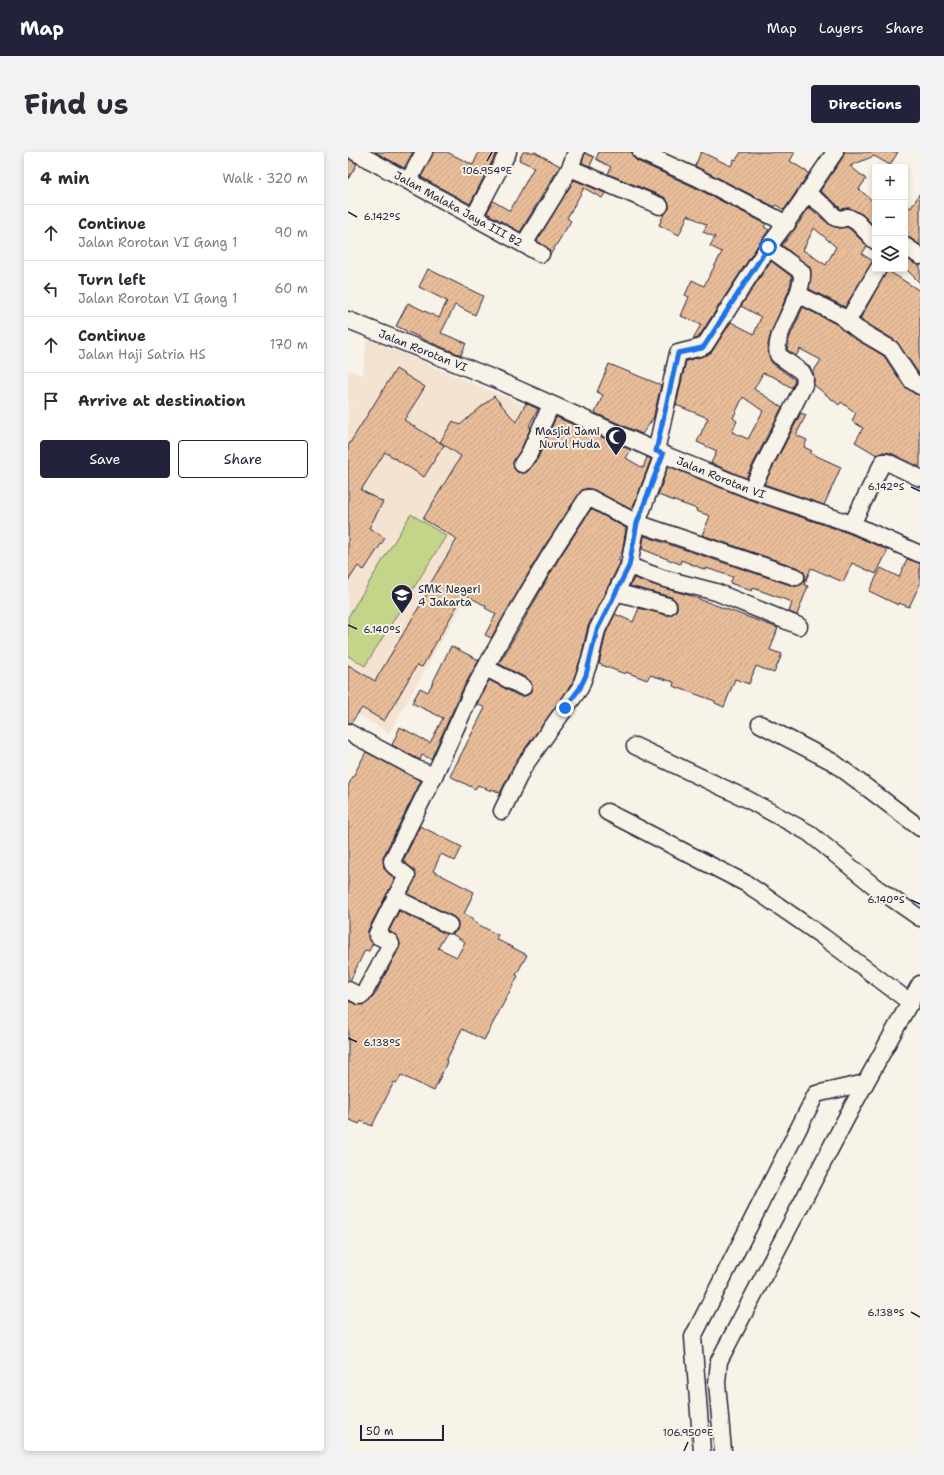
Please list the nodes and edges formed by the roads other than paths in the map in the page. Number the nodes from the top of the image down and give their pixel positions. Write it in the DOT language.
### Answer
graph roads {
  1 [pos="355,152"];
  2 [pos="424,152"];
  3 [pos="508,152"];
  4 [pos="576,152"];
  5 [pos="641,152"];
  6 [pos="836,152"];
  7 [pos="570,168"];
  8 [pos="409,180"];
  9 [pos="806,193"];
  10 [pos="660,206"];
  11 [pos="474,216"];
  12 [pos="787,224"];
  13 [pos="872,238"];
  14 [pos="524,244"];
  15 [pos="768,247"];
  16 [pos="908,248"];
  17 [pos="541,254"];
  18 [pos="920,256"];
  19 [pos="876,272"];
  20 [pos="798,294"];
  21 [pos="348,320"];
  22 [pos="847,322"];
  23 [pos="920,386"];
  24 [pos="551,405"];
  25 [pos="659,452"];
  26 [pos="522,464"];
  27 [pos="920,478"];
  28 [pos="751,490"];
  29 [pos="637,523"];
  30 [pos="852,524"];
  31 [pos="920,554"];
  32 [pos="629,566"];
  33 [pos="796,577"];
  34 [pos="615,592"];
  35 [pos="668,606"];
  36 [pos="799,626"];
  37 [pos="486,668"];
  38 [pos="523,687"];
  39 [pos="760,724"];
  40 [pos="348,732"];
  41 [pos="635,746"];
  42 [pos="434,776"];
  43 [pos="502,811"];
  44 [pos="607,812"];
  45 [pos="920,828"];
  46 [pos="395,898"];
  47 [pos="920,918"];
  48 [pos="449,925"];
  49 [pos="920,984"];
  50 [pos="348,990"];
  51 [pos="910,1003"];
  52 [pos="865,1083"];
  53 [pos="720,1361"];
  54 [pos="695,1362"];
  55 [pos="702,1451"];
  56 [pos="723,1451"];
  1 -- 8 [label="street, Jalan Malaka Jaya III B2"];
  2 -- 8 [label="street"];
  3 -- 11 [label="street"];
  4 -- 7 [label="street"];
  5 -- 12 [label="street"];
  6 -- 9 [label="street"];
  7 -- 10 [label="street"];
  7 -- 14 [label="street"];
  8 -- 11 [label="street, Jalan Malaka Jaya III B2"];
  9 -- 12 [label="street"];
  9 -- 13 [label="street"];
  11 -- 14 [label="street, Jalan Malaka Jaya III B2"];
  12 -- 15 [label="street"];
  14 -- 17 [label="street, Jalan Malaka Jaya III B2"];
  15 -- 20 [label="street"];
  15 -- 25 [label="street"];
  16 -- 18 [label="street"];
  19 -- 22 [label="street"];
  20 -- 22 [label="street"];
  20 -- 28 [label="street"];
  21 -- 24 [label="street, Jalan Rorotan VI"];
  22 -- 23 [label="street"];
  24 -- 25 [label="street, Jalan Rorotan VI"];
  24 -- 26 [label="street"];
  25 -- 28 [label="street, Jalan Rorotan VI"];
  25 -- 29 [label="street"];
  27 -- 30 [label="street"];
  28 -- 30 [label="street, Jalan Rorotan VI"];
  29 -- 32 [label="street"];
  29 -- 33 [label="street"];
  29 -- 37 [label="street"];
  30 -- 31 [label="street, Jalan Rorotan VI"];
  32 -- 34 [label="street"];
  32 -- 36 [label="street"];
  34 -- 35 [label="street"];
  34 -- 43 [label="street"];
  37 -- 38 [label="street"];
  37 -- 42 [label="street"];
  39 -- 45 [label="street"];
  40 -- 42 [label="street"];
  41 -- 47 [label="street"];
  42 -- 46 [label="street"];
  44 -- 51 [label="street"];
  46 -- 48 [label="street"];
  46 -- 50 [label="street"];
  49 -- 51 [label="street"];
  51 -- 52 [label="street"];
  52 -- 53 [label="street"];
  52 -- 54 [label="street"];
  53 -- 54 [label="street"];
  53 -- 56 [label="street"];
  54 -- 55 [label="street"];
}
